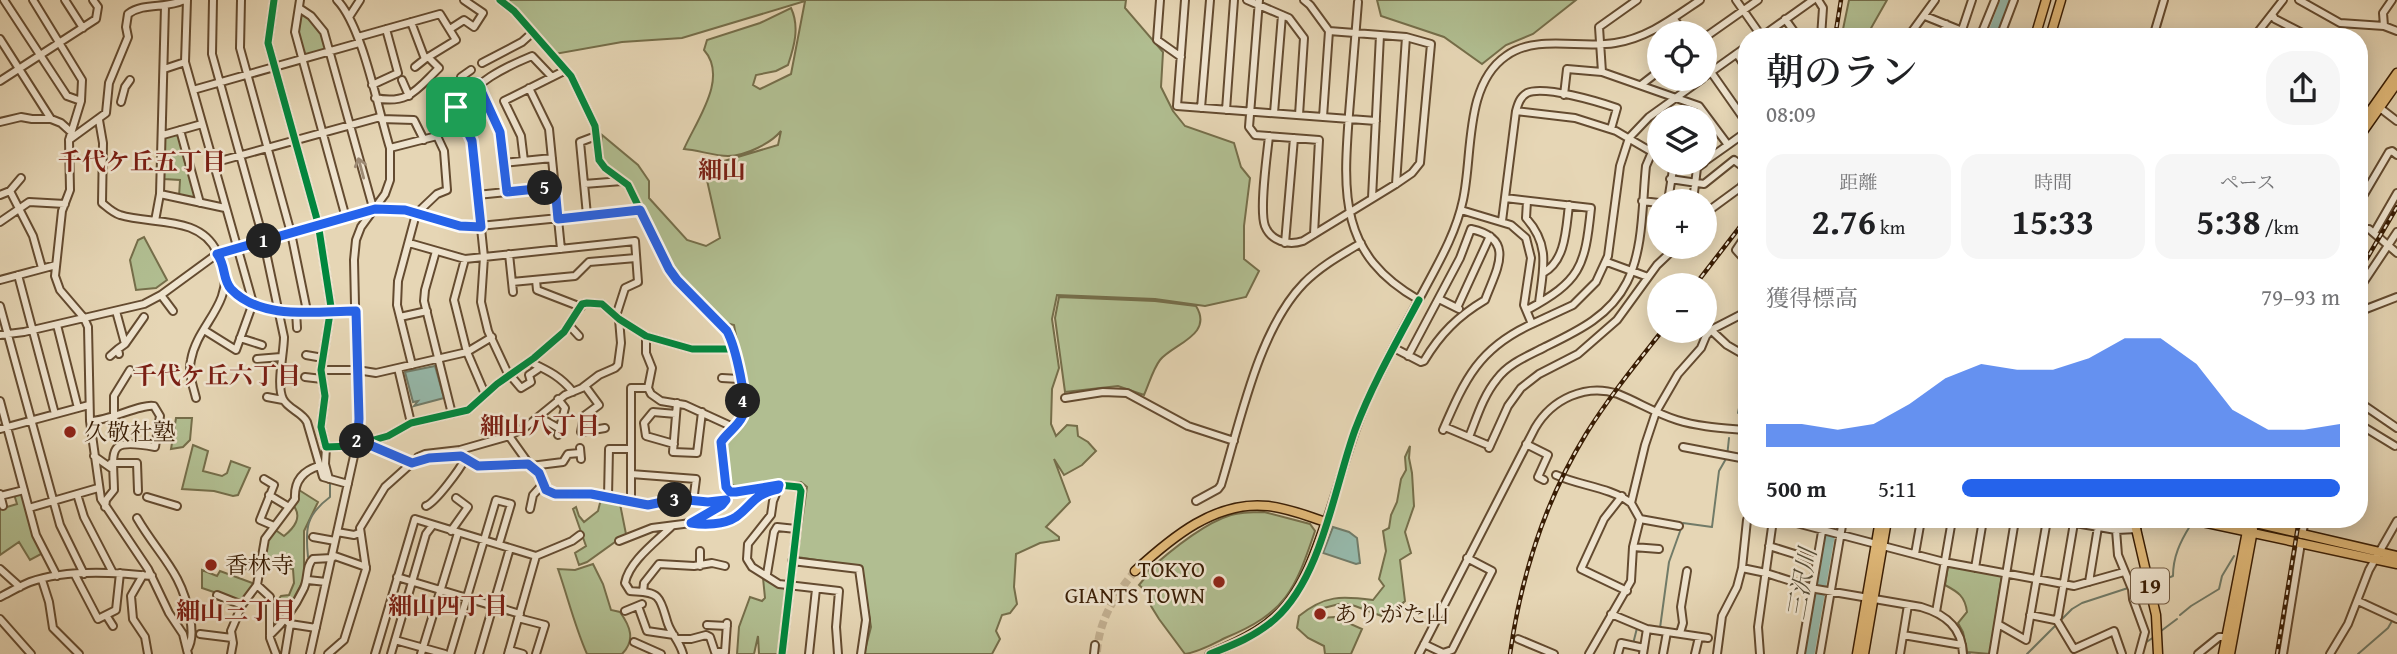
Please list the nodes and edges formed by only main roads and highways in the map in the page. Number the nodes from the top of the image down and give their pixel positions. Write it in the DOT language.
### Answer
graph roads {
  1 [pos="2046,0"];
  2 [pos="2061,0"];
  3 [pos="2038,28"];
  4 [pos="2053,28"];
  5 [pos="2397,73"];
  6 [pos="2397,83"];
  7 [pos="2368,114"];
  8 [pos="2368,125"];
  9 [pos="1880,528"];
  10 [pos="1884,528"];
  11 [pos="2137,528"];
  12 [pos="2231,528"];
  13 [pos="2248,528"];
  14 [pos="2265,528"];
  15 [pos="2250,532"];
  16 [pos="2301,539"];
  17 [pos="1879,545"];
  18 [pos="2377,556"];
  19 [pos="2397,556"];
  20 [pos="2397,564"];
  21 [pos="1135,571"];
  22 [pos="1870,598"];
  23 [pos="2230,637"];
  24 [pos="1210,654"];
  25 [pos="1857,654"];
  26 [pos="1864,654"];
  27 [pos="2158,654"];
  28 [pos="2223,654"];
  29 [pos="2230,654"];
  1 -- 3 [label="main road"];
  2 -- 4 [label="main road"];
  5 -- 7 [label="main road"];
  6 -- 8 [label="main road"];
  9 -- 17 [label="main road"];
  10 -- 17 [label="main road"];
  11 -- 27 [label="main road, 19"];
  12 -- 15 [label="main road"];
  13 -- 15 [label="main road"];
  14 -- 16 [label="main road"];
  15 -- 16 [label="main road"];
  15 -- 23 [label="main road"];
  16 -- 18 [label="main road"];
  17 -- 22 [label="main road"];
  18 -- 19 [label="main road"];
  18 -- 20 [label="main road"];
  21 -- 24 [label="main road"];
  22 -- 25 [label="main road"];
  22 -- 26 [label="main road"];
  23 -- 28 [label="main road"];
  23 -- 29 [label="main road"];
}
